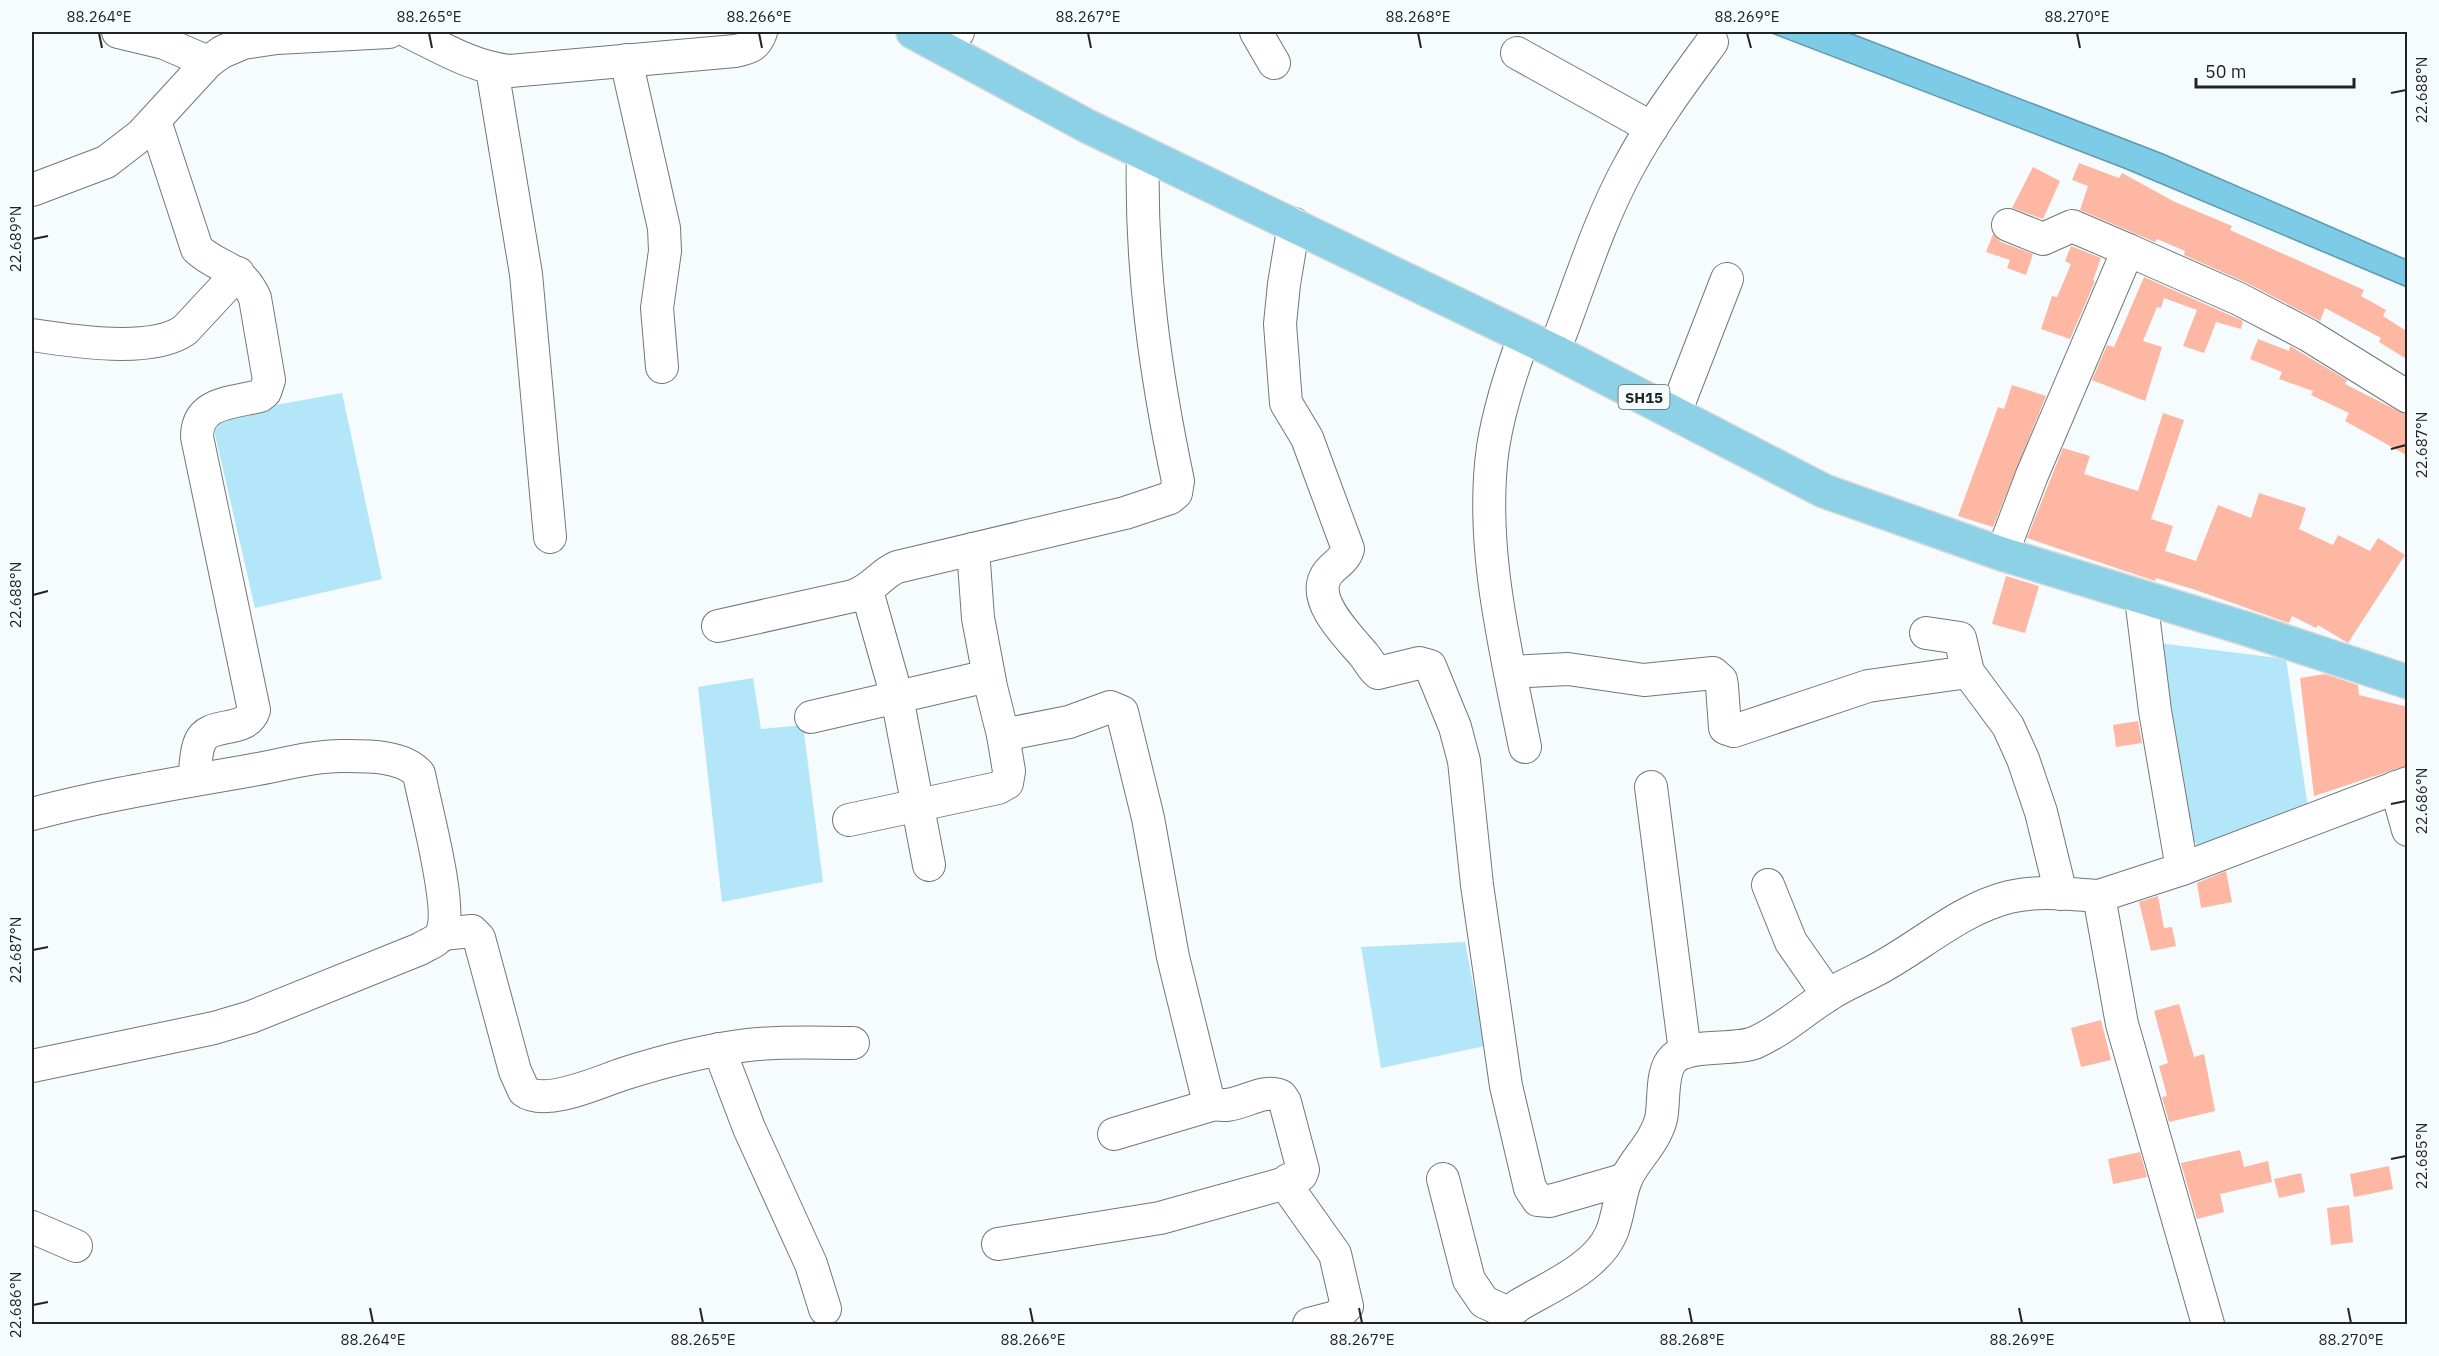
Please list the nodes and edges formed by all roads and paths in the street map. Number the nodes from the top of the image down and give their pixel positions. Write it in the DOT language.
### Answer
graph roads {
  1 [pos="118,32"];
  2 [pos="389,32"];
  3 [pos="409,32"];
  4 [pos="761,32"];
  5 [pos="913,32"];
  6 [pos="1256,32"];
  7 [pos="951,41"];
  8 [pos="1712,42"];
  9 [pos="1517,53"];
  10 [pos="626,60"];
  11 [pos="208,62"];
  12 [pos="1274,63"];
  13 [pos="492,69"];
  14 [pos="156,121"];
  15 [pos="1652,128"];
  16 [pos="1143,153"];
  17 [pos="32,189"];
  18 [pos="1294,224"];
  19 [pos="2008,225"];
  20 [pos="2128,250"];
  21 [pos="238,273"];
  22 [pos="1727,279"];
  23 [pos="32,335"];
  24 [pos="1524,337"];
  25 [pos="1554,351"];
  26 [pos="662,368"];
  27 [pos="2408,397"];
  28 [pos="1675,413"];
  29 [pos="550,537"];
  30 [pos="973,549"];
  31 [pos="2002,554"];
  32 [pos="867,591"];
  33 [pos="2140,598"];
  34 [pos="718,626"];
  35 [pos="1926,633"];
  36 [pos="1510,672"];
  37 [pos="1968,672"];
  38 [pos="988,676"];
  39 [pos="2408,682"];
  40 [pos="897,697"];
  41 [pos="811,717"];
  42 [pos="1003,735"];
  43 [pos="1525,747"];
  44 [pos="195,780"];
  45 [pos="2402,785"];
  46 [pos="1651,788"];
  47 [pos="916,806"];
  48 [pos="32,814"];
  49 [pos="849,820"];
  50 [pos="2408,830"];
  51 [pos="929,865"];
  52 [pos="2182,869"];
  53 [pos="1768,885"];
  54 [pos="2061,894"];
  55 [pos="2099,896"];
  56 [pos="442,934"];
  57 [pos="1828,994"];
  58 [pos="853,1043"];
  59 [pos="719,1049"];
  60 [pos="1685,1052"];
  61 [pos="32,1066"];
  62 [pos="1215,1104"];
  63 [pos="1114,1134"];
  64 [pos="1443,1179"];
  65 [pos="1626,1179"];
  66 [pos="1286,1183"];
  67 [pos="32,1227"];
  68 [pos="998,1244"];
  69 [pos="76,1246"];
  70 [pos="825,1309"];
  71 [pos="1507,1319"];
  72 [pos="1309,1324"];
  73 [pos="2208,1324"];
  1 -- 11 [label="street"];
  2 -- 11 [label="street"];
  3 -- 13 [label="street"];
  4 -- 10 [label="street"];
  5 -- 7 [label="main road, SH15"];
  6 -- 12 [label="street"];
  7 -- 16 [label="main road, SH15"];
  8 -- 15 [label="street"];
  9 -- 15 [label="street"];
  10 -- 13 [label="street"];
  10 -- 26 [label="street"];
  11 -- 14 [label="street"];
  13 -- 29 [label="street"];
  14 -- 17 [label="street"];
  14 -- 21 [label="street"];
  15 -- 25 [label="street"];
  16 -- 18 [label="main road, SH15"];
  16 -- 30 [label="street"];
  18 -- 24 [label="main road, SH15"];
  18 -- 65 [label="street"];
  19 -- 20 [label="street"];
  20 -- 27 [label="street"];
  20 -- 31 [label="street"];
  21 -- 23 [label="street"];
  21 -- 44 [label="street"];
  22 -- 28 [label="street"];
  24 -- 25 [label="main road, SH15"];
  24 -- 36 [label="street"];
  25 -- 28 [label="main road, SH15"];
  28 -- 31 [label="main road, SH15"];
  30 -- 32 [label="street"];
  30 -- 38 [label="street"];
  31 -- 33 [label="main road, SH15"];
  32 -- 34 [label="street"];
  32 -- 40 [label="street"];
  33 -- 39 [label="main road, SH15"];
  33 -- 52 [label="street"];
  35 -- 37 [label="street"];
  36 -- 37 [label="street"];
  36 -- 43 [label="street"];
  37 -- 54 [label="street"];
  38 -- 40 [label="street"];
  38 -- 42 [label="street"];
  40 -- 41 [label="street"];
  40 -- 47 [label="street"];
  42 -- 47 [label="street"];
  42 -- 62 [label="street"];
  44 -- 48 [label="street"];
  44 -- 56 [label="street"];
  45 -- 50 [label="street"];
  45 -- 52 [label="street"];
  46 -- 60 [label="street"];
  47 -- 49 [label="street"];
  47 -- 51 [label="street"];
  52 -- 55 [label="street"];
  53 -- 57 [label="street"];
  54 -- 55 [label="street"];
  54 -- 57 [label="street"];
  55 -- 73 [label="street"];
  56 -- 59 [label="street"];
  56 -- 61 [label="street"];
  57 -- 60 [label="street"];
  58 -- 59 [label="street"];
  59 -- 70 [label="street"];
  60 -- 65 [label="street"];
  62 -- 63 [label="street"];
  62 -- 66 [label="street"];
  64 -- 71 [label="street"];
  65 -- 71 [label="street"];
  66 -- 68 [label="street"];
  66 -- 72 [label="street"];
  67 -- 69 [label="street"];
}
